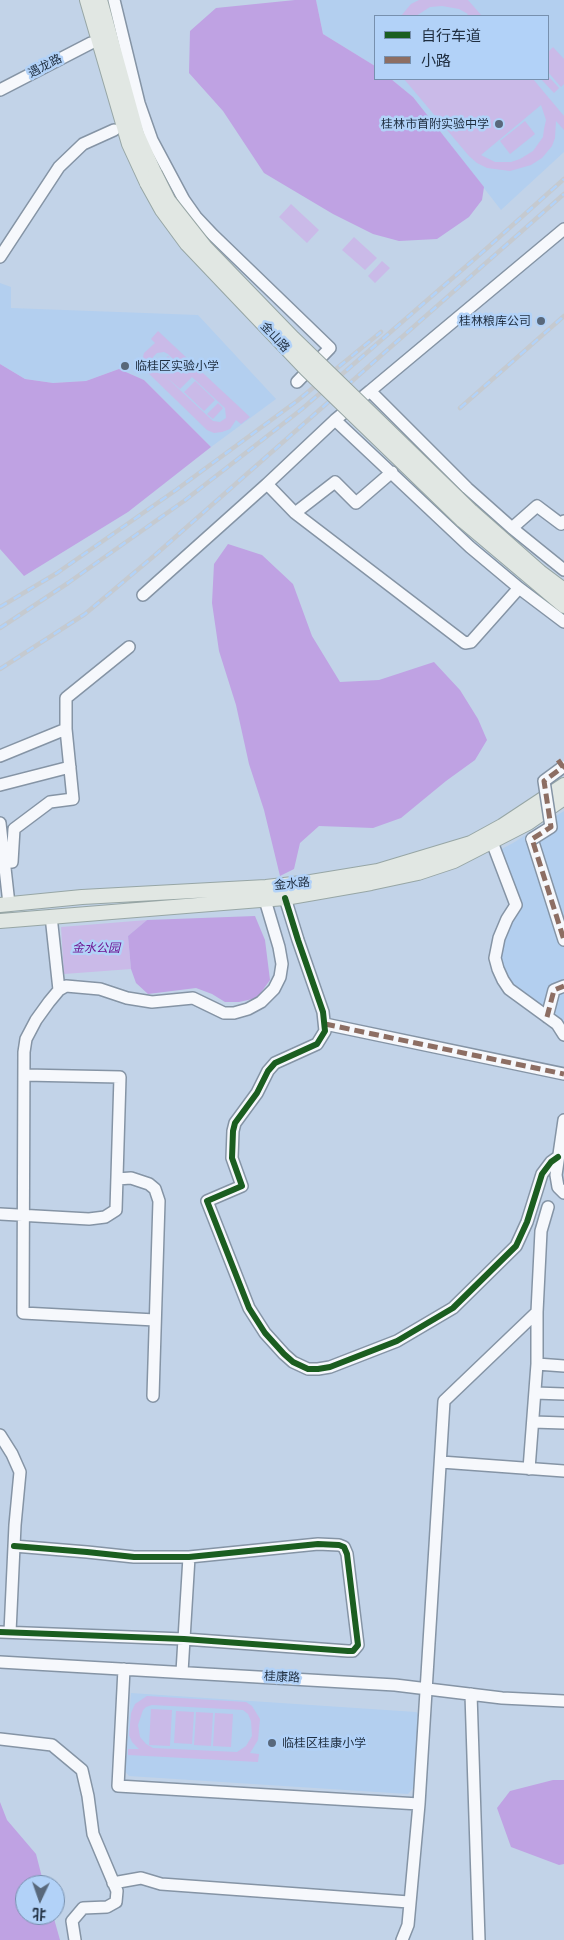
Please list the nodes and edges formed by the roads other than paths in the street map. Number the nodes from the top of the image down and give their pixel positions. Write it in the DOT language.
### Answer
graph roads {
  1 [pos="87,0"];
  2 [pos="100,0"];
  3 [pos="114,0"];
  4 [pos="90,43"];
  5 [pos="0,90"];
  6 [pos="114,130"];
  7 [pos="151,179"];
  8 [pos="564,228"];
  9 [pos="0,257"];
  10 [pos="297,382"];
  11 [pos="370,391"];
  12 [pos="335,420"];
  13 [pos="392,472"];
  14 [pos="267,484"];
  15 [pos="296,513"];
  16 [pos="467,516"];
  17 [pos="564,522"];
  18 [pos="512,528"];
  19 [pos="564,570"];
  20 [pos="519,588"];
  21 [pos="564,590"];
  22 [pos="143,595"];
  23 [pos="564,606"];
  24 [pos="564,622"];
  25 [pos="129,647"];
  26 [pos="66,729"];
  27 [pos="0,756"];
  28 [pos="561,764"];
  29 [pos="70,767"];
  30 [pos="0,785"];
  31 [pos="564,785"];
  32 [pos="564,799"];
  33 [pos="0,830"];
  34 [pos="492,842"];
  35 [pos="2,863"];
  36 [pos="285,898"];
  37 [pos="265,900"];
  38 [pos="4,905"];
  39 [pos="51,916"];
  40 [pos="0,921"];
  41 [pos="564,940"];
  42 [pos="564,986"];
  43 [pos="59,990"];
  44 [pos="547,1017"];
  45 [pos="325,1024"];
  46 [pos="564,1035"];
  47 [pos="564,1074"];
  48 [pos="25,1075"];
  49 [pos="564,1120"];
  50 [pos="558,1156"];
  51 [pos="117,1179"];
  52 [pos="564,1193"];
  53 [pos="548,1207"];
  54 [pos="0,1214"];
  55 [pos="24,1216"];
  56 [pos="537,1312"];
  57 [pos="155,1320"];
  58 [pos="537,1364"];
  59 [pos="564,1366"];
  60 [pos="535,1392"];
  61 [pos="564,1394"];
  62 [pos="153,1396"];
  63 [pos="533,1422"];
  64 [pos="564,1423"];
  65 [pos="0,1435"];
  66 [pos="441,1462"];
  67 [pos="529,1469"];
  68 [pos="564,1472"];
  69 [pos="14,1546"];
  70 [pos="189,1557"];
  71 [pos="5,1608"];
  72 [pos="5,1632"];
  73 [pos="184,1639"];
  74 [pos="0,1662"];
  75 [pos="124,1669"];
  76 [pos="182,1672"];
  77 [pos="427,1689"];
  78 [pos="471,1694"];
  79 [pos="564,1701"];
  80 [pos="0,1739"];
  81 [pos="418,1804"];
  82 [pos="113,1883"];
  83 [pos="409,1902"];
  84 [pos="75,1940"];
  85 [pos="402,1940"];
  86 [pos="479,1940"];
  1 -- 7 [label="main road, 金山路"];
  2 -- 7 [label="main road, 金山路"];
  3 -- 10 [label="street"];
  4 -- 5 [label="street, 遇龙路"];
  6 -- 9 [label="street"];
  7 -- 16 [label="main road, 金山路, bridge"];
  8 -- 11 [label="street"];
  11 -- 12 [label="street"];
  11 -- 18 [label="street"];
  12 -- 13 [label="street"];
  12 -- 14 [label="street"];
  13 -- 15 [label="street"];
  13 -- 20 [label="street"];
  14 -- 15 [label="street"];
  14 -- 22 [label="street"];
  15 -- 20 [label="street"];
  16 -- 21 [label="main road, 金山路"];
  16 -- 23 [label="main road, 金山路"];
  17 -- 18 [label="street"];
  18 -- 19 [label="street"];
  20 -- 24 [label="street"];
  25 -- 26 [label="street"];
  26 -- 27 [label="street"];
  26 -- 29 [label="street"];
  28 -- 41 [label="street, bridge"];
  29 -- 30 [label="street"];
  29 -- 35 [label="street"];
  31 -- 38 [label="main road, 金水路"];
  32 -- 34 [label="main road, 金水路"];
  33 -- 35 [label="street"];
  34 -- 36 [label="main road, 金水路"];
  34 -- 44 [label="street"];
  35 -- 38 [label="street"];
  36 -- 37 [label="main road, 金水路"];
  36 -- 45 [label="street"];
  37 -- 39 [label="main road, 金水路"];
  37 -- 43 [label="street"];
  39 -- 40 [label="main road, 金水路"];
  39 -- 43 [label="street"];
  42 -- 44 [label="street"];
  43 -- 48 [label="street"];
  44 -- 46 [label="street"];
  45 -- 47 [label="street"];
  45 -- 50 [label="street"];
  48 -- 51 [label="street"];
  48 -- 55 [label="street"];
  49 -- 50 [label="street"];
  50 -- 52 [label="street"];
  51 -- 55 [label="street"];
  51 -- 57 [label="street"];
  53 -- 56 [label="street"];
  54 -- 55 [label="street"];
  55 -- 57 [label="street"];
  56 -- 58 [label="street"];
  56 -- 66 [label="street"];
  57 -- 62 [label="street"];
  58 -- 59 [label="street"];
  58 -- 60 [label="street"];
  60 -- 61 [label="street"];
  60 -- 63 [label="street"];
  63 -- 64 [label="street"];
  63 -- 67 [label="street"];
  65 -- 69 [label="street"];
  66 -- 67 [label="street"];
  66 -- 77 [label="street"];
  67 -- 68 [label="street"];
  69 -- 70 [label="street"];
  69 -- 71 [label="street"];
  70 -- 73 [label="street"];
  70 -- 73 [label="street"];
  71 -- 72 [label="street"];
  72 -- 73 [label="street"];
  73 -- 76 [label="street"];
  74 -- 75 [label="street, 桂康路"];
  75 -- 76 [label="street, 桂康路"];
  75 -- 81 [label="street"];
  76 -- 77 [label="street, 桂康路"];
  77 -- 78 [label="street, 桂康路"];
  77 -- 81 [label="street"];
  78 -- 79 [label="street, 桂康路"];
  78 -- 86 [label="street"];
  80 -- 82 [label="street"];
  81 -- 83 [label="street"];
  82 -- 83 [label="street"];
  82 -- 84 [label="street"];
  83 -- 85 [label="street"];
}
